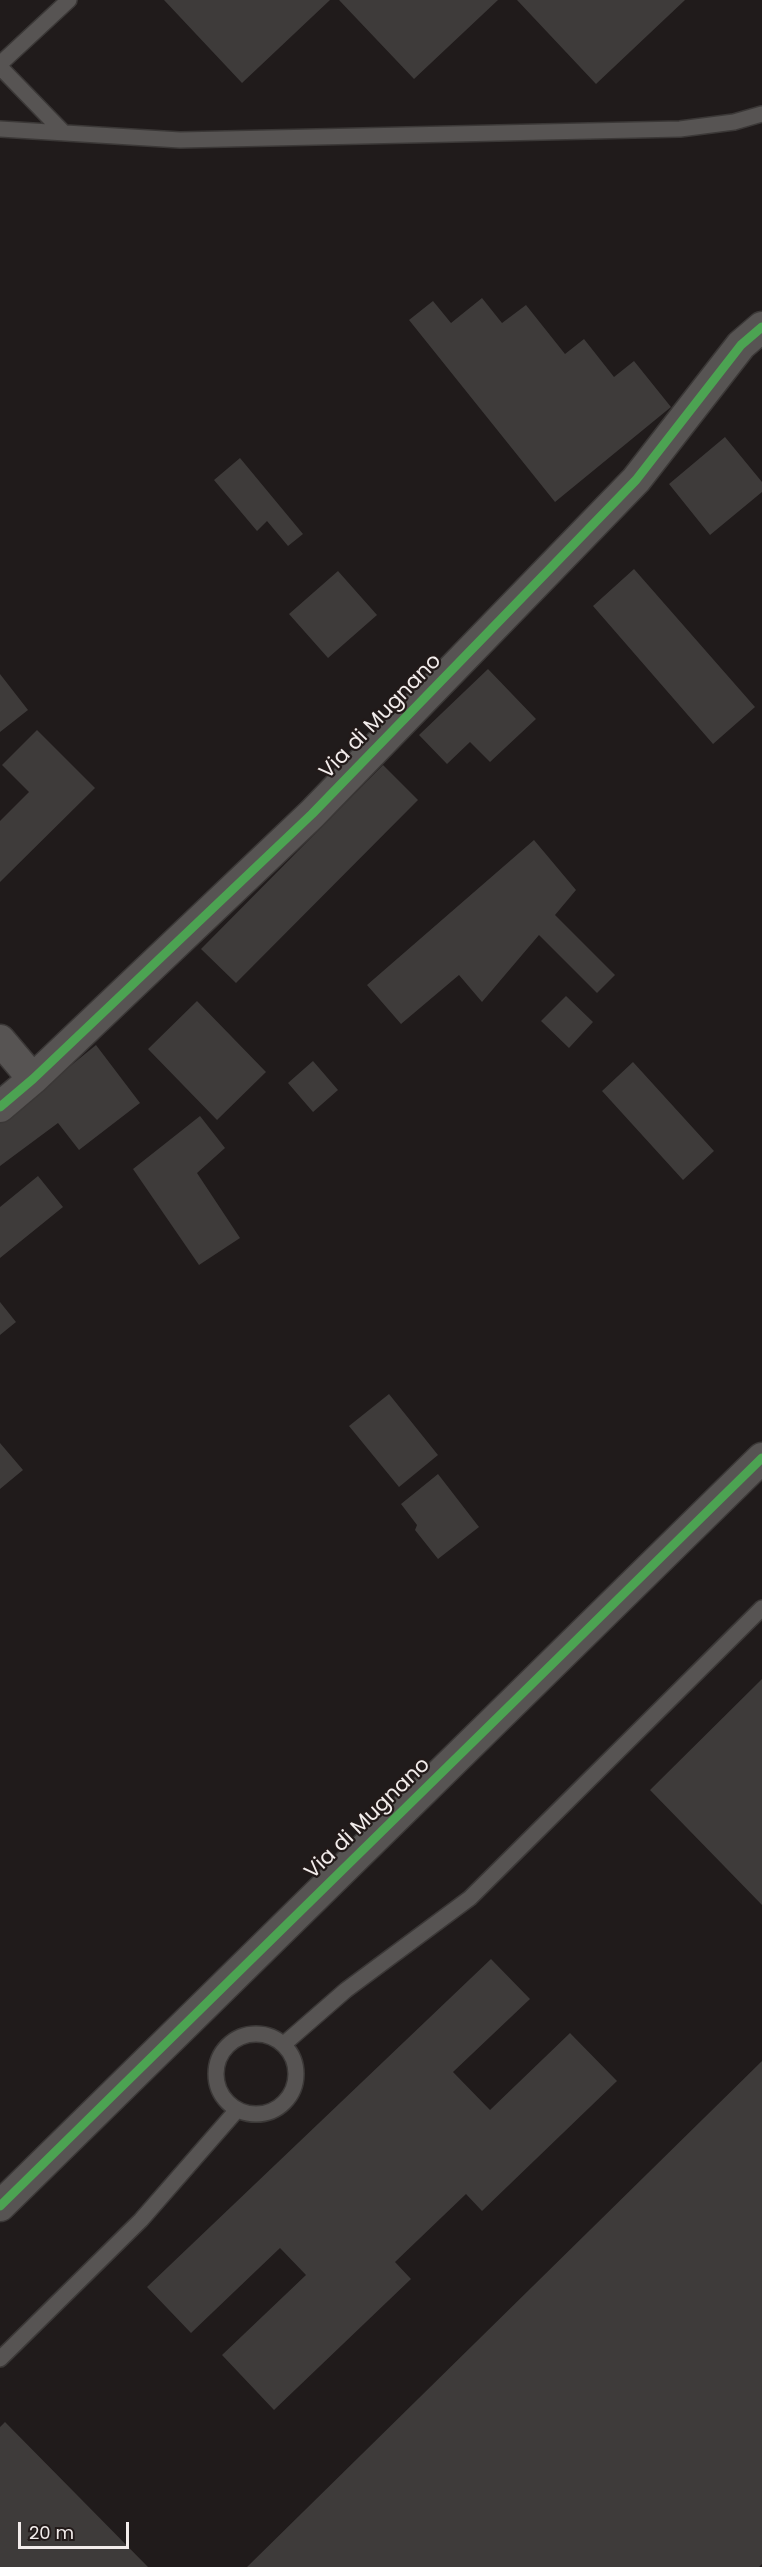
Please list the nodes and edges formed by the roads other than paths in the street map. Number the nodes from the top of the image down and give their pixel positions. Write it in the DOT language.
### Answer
graph roads {
  1 [pos="69,0"];
  2 [pos="0,66"];
  3 [pos="762,114"];
  4 [pos="0,129"];
  5 [pos="64,133"];
  6 [pos="762,327"];
  7 [pos="0,1040"];
  8 [pos="33,1079"];
  9 [pos="0,1107"];
  10 [pos="762,1458"];
  11 [pos="762,1608"];
  12 [pos="284,2044"];
  13 [pos="237,2110"];
  14 [pos="0,2205"];
  15 [pos="0,2359"];
  1 -- 2 [label="lane"];
  2 -- 5 [label="lane"];
  3 -- 5 [label="lane"];
  4 -- 5 [label="lane"];
  6 -- 8 [label="street, Via di Mugnano"];
  7 -- 8 [label="street"];
  8 -- 9 [label="street, Via di Mugnano"];
  10 -- 14 [label="street, Via di Mugnano"];
  11 -- 12 [label="lane"];
  12 -- 13 [label="lane"];
  12 -- 13 [label="lane"];
  13 -- 15 [label="lane"];
}
